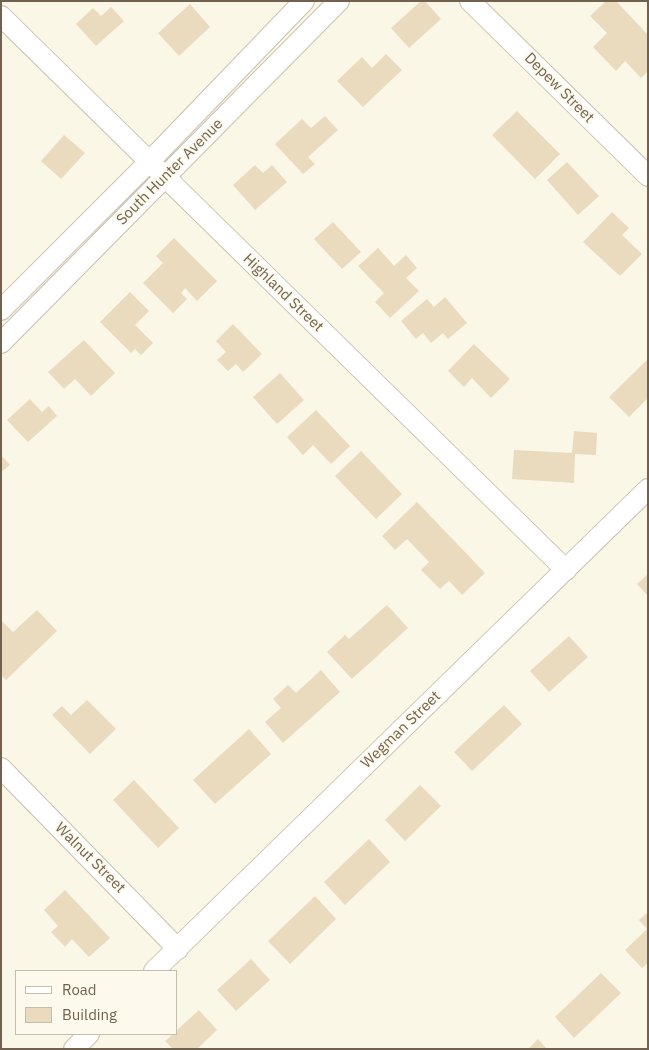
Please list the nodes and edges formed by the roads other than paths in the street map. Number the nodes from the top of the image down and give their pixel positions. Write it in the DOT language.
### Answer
graph roads {
  1 [pos="304,1"];
  2 [pos="339,1"];
  3 [pos="470,1"];
  4 [pos="1,16"];
  5 [pos="150,161"];
  6 [pos="648,176"];
  7 [pos="166,178"];
  8 [pos="1,310"];
  9 [pos="1,343"];
  10 [pos="648,489"];
  11 [pos="566,570"];
  12 [pos="1,768"];
  13 [pos="178,949"];
  14 [pos="155,970"];
  15 [pos="88,1035"];
  16 [pos="74,1049"];
  1 -- 5 [label="street, South Hunter Avenue"];
  2 -- 7 [label="street, South Hunter Avenue"];
  3 -- 6 [label="street, Depew Street"];
  4 -- 5 [label="street, Highland Street"];
  5 -- 7 [label="street, Highland Street"];
  5 -- 8 [label="street, South Hunter Avenue"];
  7 -- 9 [label="street, South Hunter Avenue"];
  7 -- 11 [label="street, Highland Street"];
  10 -- 11 [label="street, Wegman Street"];
  11 -- 13 [label="street, Wegman Street"];
  12 -- 13 [label="street, Walnut Street"];
  13 -- 14 [label="street, Wegman Street"];
  15 -- 16 [label="street"];
}
